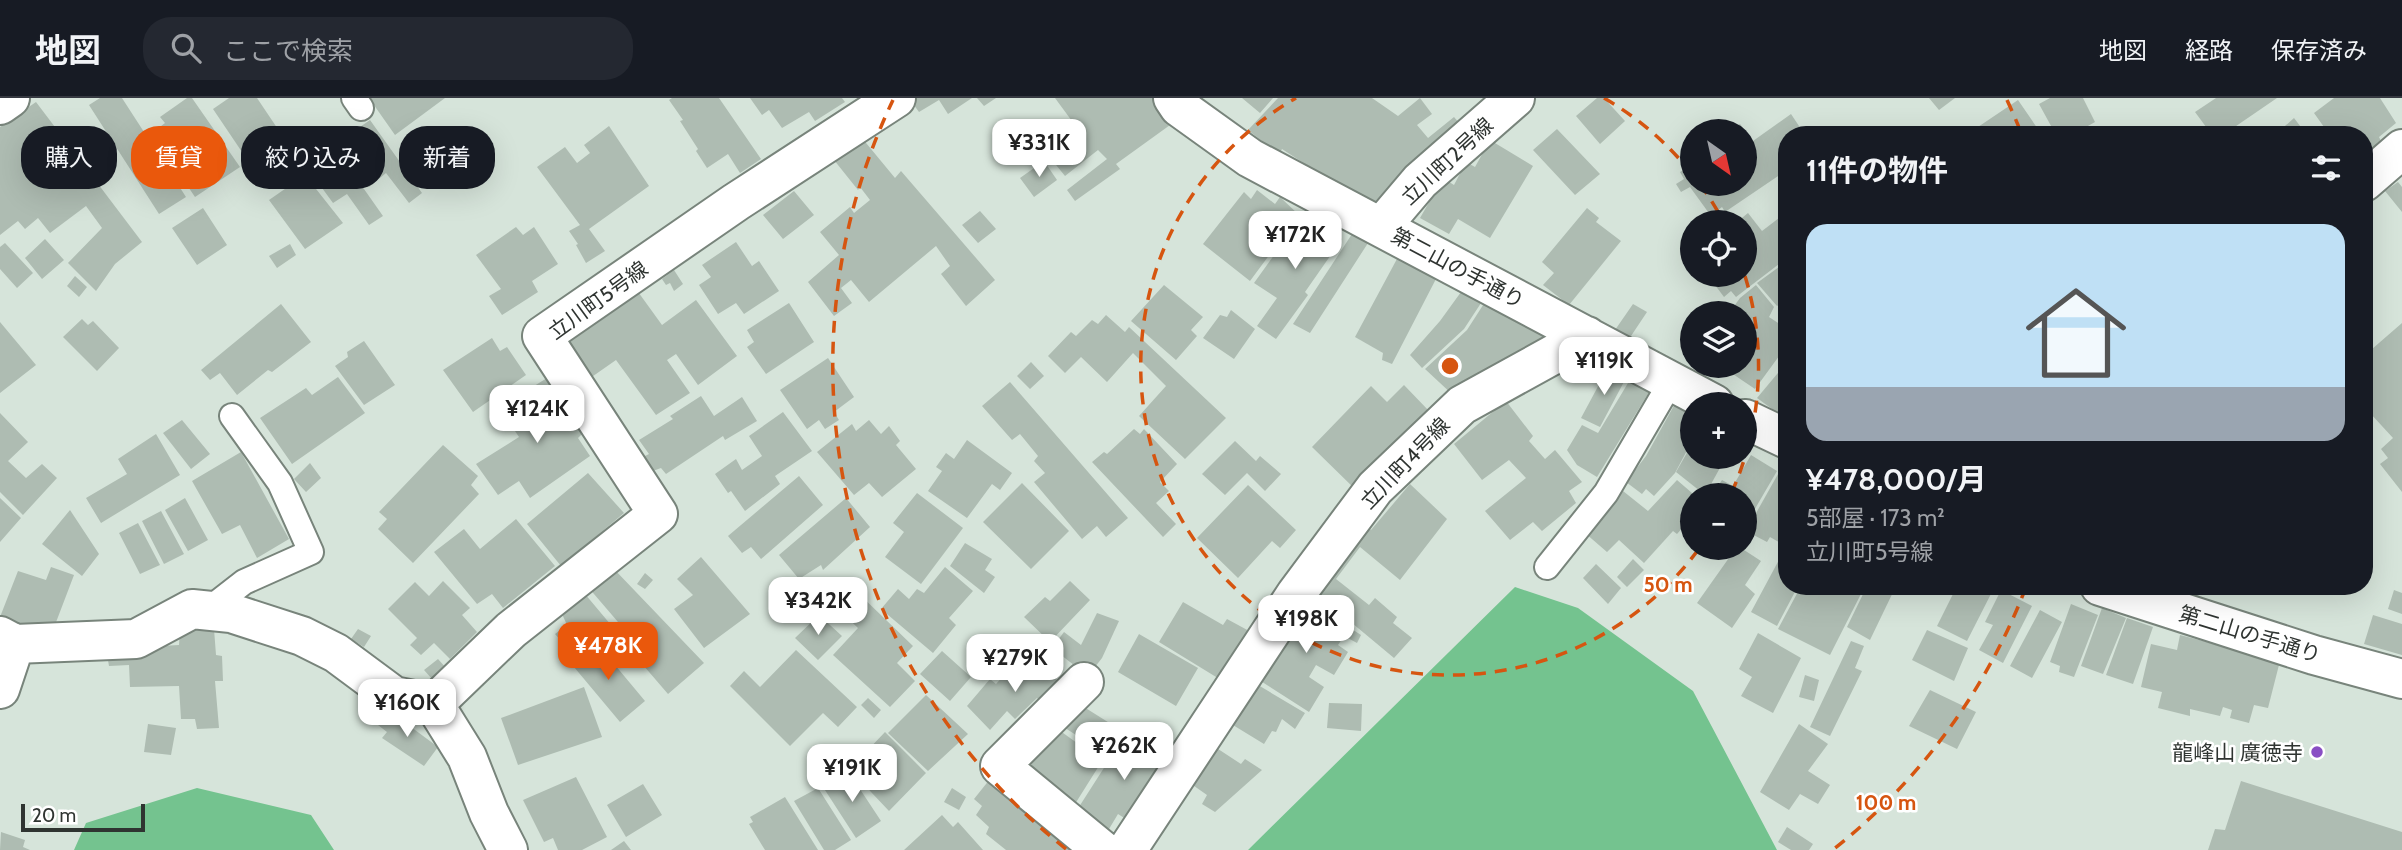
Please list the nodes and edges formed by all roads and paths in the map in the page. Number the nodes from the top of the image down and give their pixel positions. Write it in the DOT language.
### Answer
graph roads {
  1 [pos="10,98"];
  2 [pos="896,98"];
  3 [pos="1174,98"];
  4 [pos="1515,98"];
  5 [pos="0,105"];
  6 [pos="2402,149"];
  7 [pos="2373,174"];
  8 [pos="1381,227"];
  9 [pos="1587,336"];
  10 [pos="1671,382"];
  11 [pos="1691,392"];
  12 [pos="232,416"];
  13 [pos="1757,425"];
  14 [pos="1778,435"];
  15 [pos="1547,567"];
  16 [pos="2128,595"];
  17 [pos="208,610"];
  18 [pos="8,640"];
  19 [pos="2402,679"];
  20 [pos="1084,682"];
  21 [pos="0,689"];
  22 [pos="433,704"];
  23 [pos="508,850"];
  24 [pos="1102,850"];
  25 [pos="1128,850"];
  1 -- 5 [label="street"];
  2 -- 22 [label="street, 立川町5号線"];
  3 -- 8 [label="street, 第二山の手通り"];
  4 -- 8 [label="street, 立川町2号線"];
  6 -- 7 [label="street"];
  8 -- 9 [label="street, 第二山の手通り"];
  9 -- 10 [label="street, 第二山の手通り"];
  9 -- 25 [label="street, 立川町4号線"];
  10 -- 11 [label="street, 第二山の手通り"];
  10 -- 15 [label="lane"];
  12 -- 17 [label="lane"];
  13 -- 14 [label="street"];
  16 -- 19 [label="street, 第二山の手通り"];
  17 -- 18 [label="street"];
  17 -- 22 [label="street"];
  18 -- 21 [label="street"];
  20 -- 24 [label="street"];
  22 -- 23 [label="street"];
}
